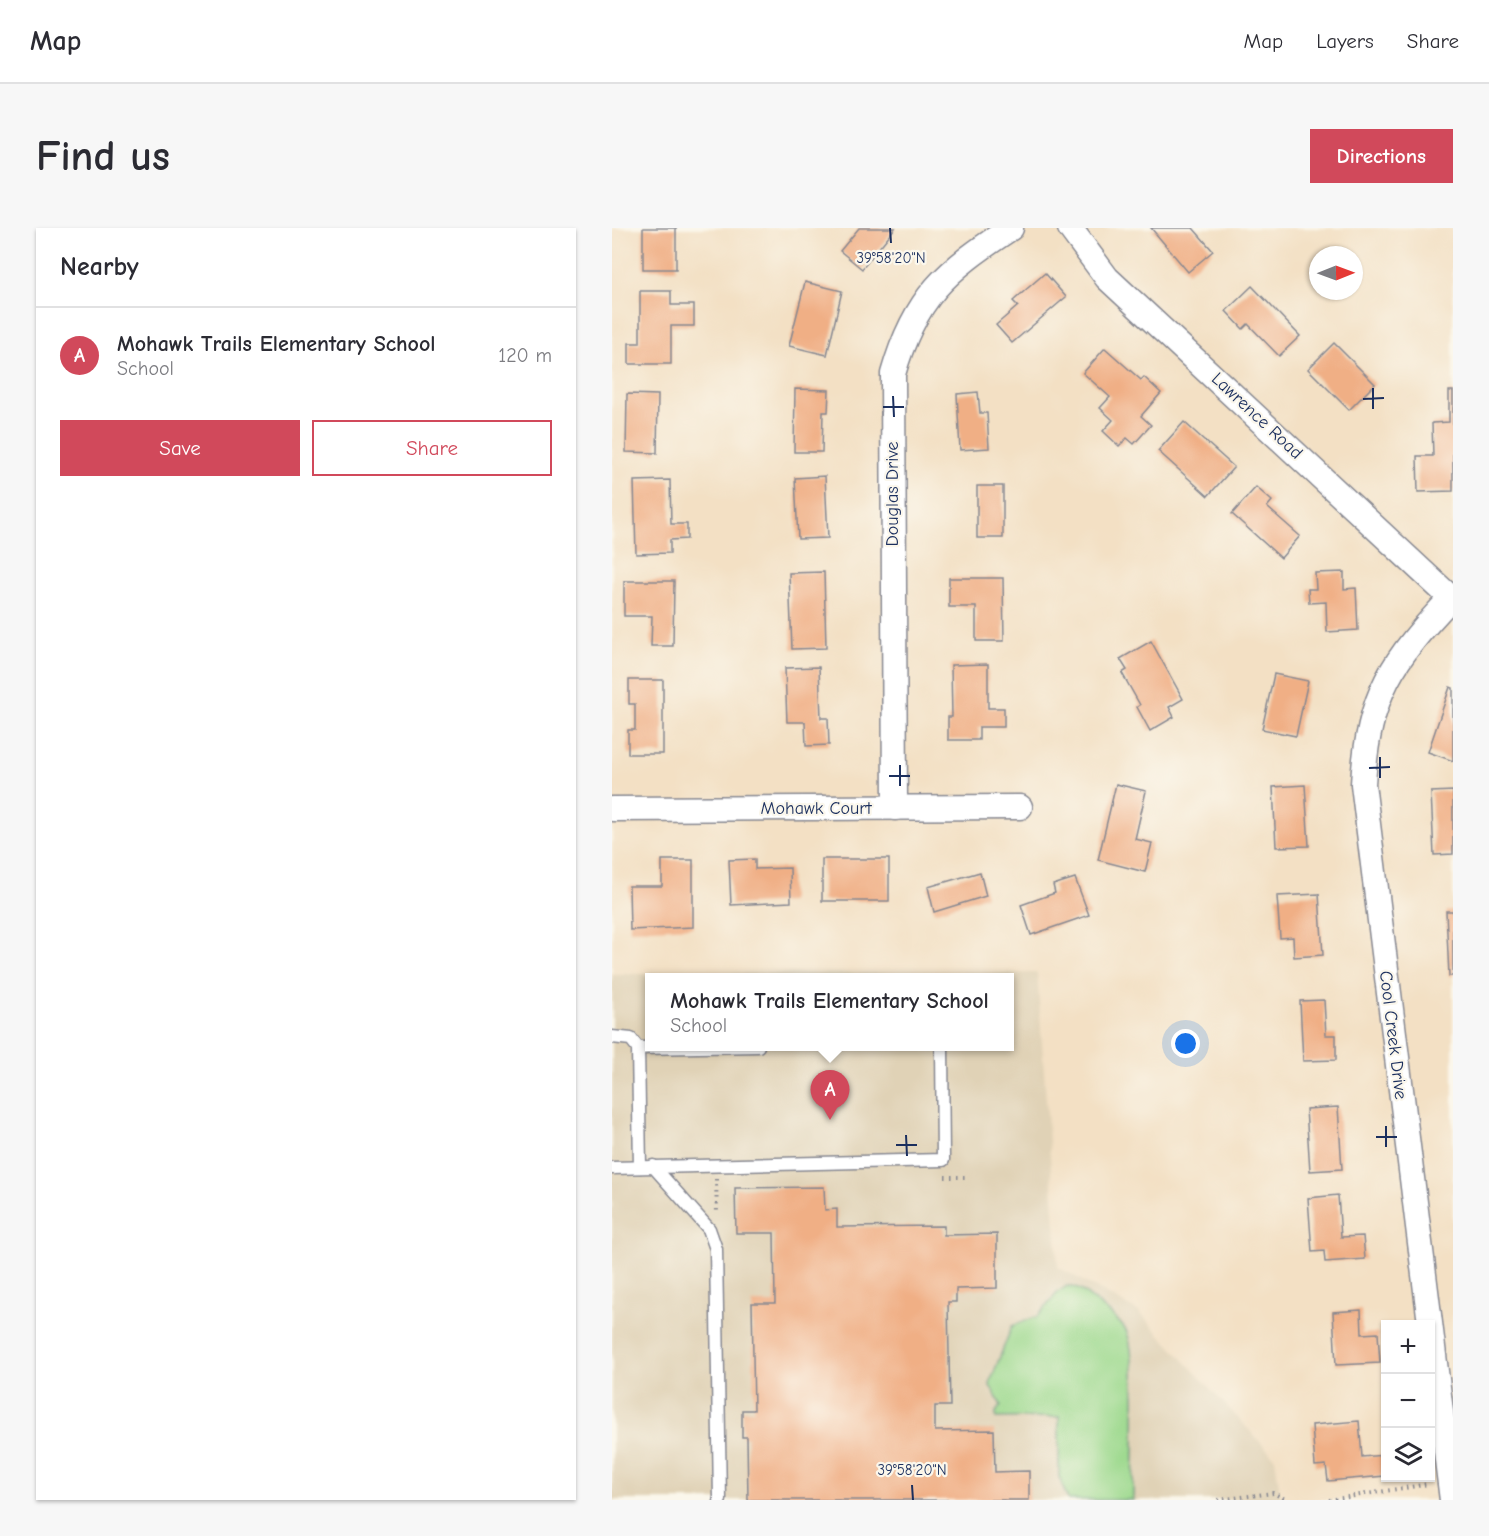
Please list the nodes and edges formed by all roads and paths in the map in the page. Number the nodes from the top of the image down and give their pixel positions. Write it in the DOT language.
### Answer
graph roads {
  1 [pos="1011,228"];
  2 [pos="1070,228"];
  3 [pos="1452,597"];
  4 [pos="1020,807"];
  5 [pos="895,808"];
  6 [pos="612,809"];
  7 [pos="612,1038"];
  8 [pos="638,1048"];
  9 [pos="645,1048"];
  10 [pos="942,1051"];
  11 [pos="646,1167"];
  12 [pos="612,1168"];
  13 [pos="942,1177"];
  14 [pos="965,1177"];
  15 [pos="727,1179"];
  16 [pos="717,1220"];
  17 [pos="1451,1490"];
  18 [pos="720,1500"];
  19 [pos="1218,1500"];
  20 [pos="1287,1500"];
  21 [pos="1329,1500"];
  1 -- 5 [label="street, Douglas Drive"];
  2 -- 3 [label="street, Lawrence Road"];
  3 -- 17 [label="street, Cool Creek Drive"];
  4 -- 5 [label="street, Mohawk Court"];
  5 -- 6 [label="street, Mohawk Court"];
  7 -- 8 [label="lane"];
  8 -- 9 [label="lane"];
  8 -- 11 [label="lane"];
  10 -- 11 [label="lane"];
  11 -- 12 [label="lane"];
  11 -- 18 [label="lane"];
  13 -- 14 [label="path"];
  15 -- 16 [label="path"];
  17 -- 21 [label="path"];
  19 -- 20 [label="path"];
}
